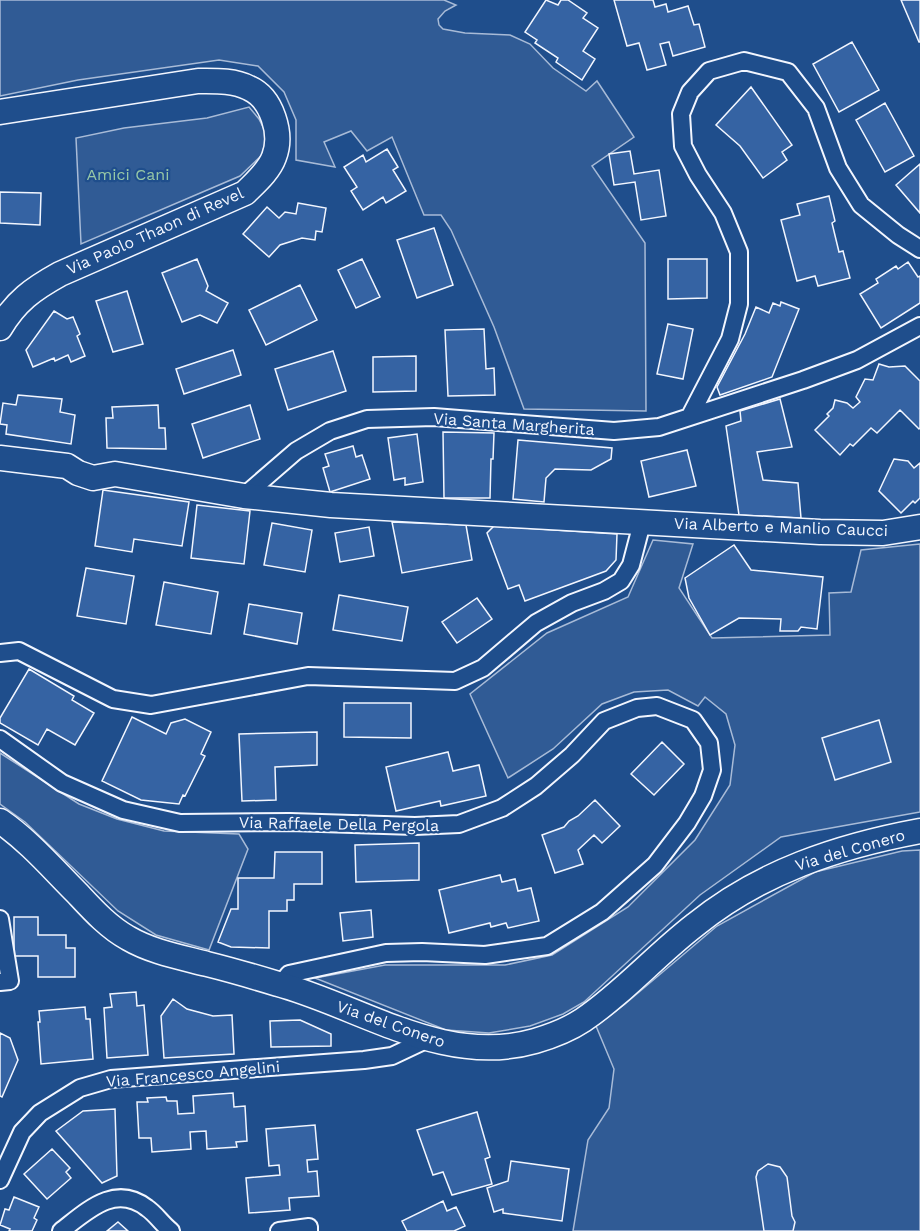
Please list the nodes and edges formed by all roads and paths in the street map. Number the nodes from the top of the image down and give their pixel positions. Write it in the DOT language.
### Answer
graph roads {
  1 [pos="0,112"];
  2 [pos="920,249"];
  3 [pos="920,326"];
  4 [pos="0,328"];
  5 [pos="690,416"];
  6 [pos="0,458"];
  7 [pos="244,496"];
  8 [pos="642,523"];
  9 [pos="920,527"];
  10 [pos="0,653"];
  11 [pos="0,739"];
  12 [pos="0,821"];
  13 [pos="920,831"];
  14 [pos="0,919"];
  15 [pos="0,982"];
  16 [pos="281,984"];
  17 [pos="428,1039"];
  18 [pos="0,1180"];
  19 [pos="61,1231"];
  20 [pos="171,1231"];
  21 [pos="279,1231"];
  22 [pos="309,1231"];
  1 -- 4 [label="street, Via Paolo Thaon di Revel"];
  2 -- 5 [label="street"];
  3 -- 5 [label="street, Via Santa Margherita"];
  5 -- 7 [label="street, Via Santa Margherita"];
  6 -- 7 [label="street"];
  7 -- 8 [label="street"];
  8 -- 9 [label="street, Via Alberto e Manlio Caucci"];
  8 -- 10 [label="street"];
  11 -- 16 [label="street, Via Raffaele Della Pergola"];
  12 -- 16 [label="street, Via del Conero"];
  13 -- 17 [label="street, Via del Conero"];
  14 -- 15 [label="street"];
  16 -- 17 [label="street, Via del Conero"];
  17 -- 18 [label="street, Via Francesco Angelini"];
  19 -- 20 [label="street"];
  21 -- 22 [label="street"];
}
